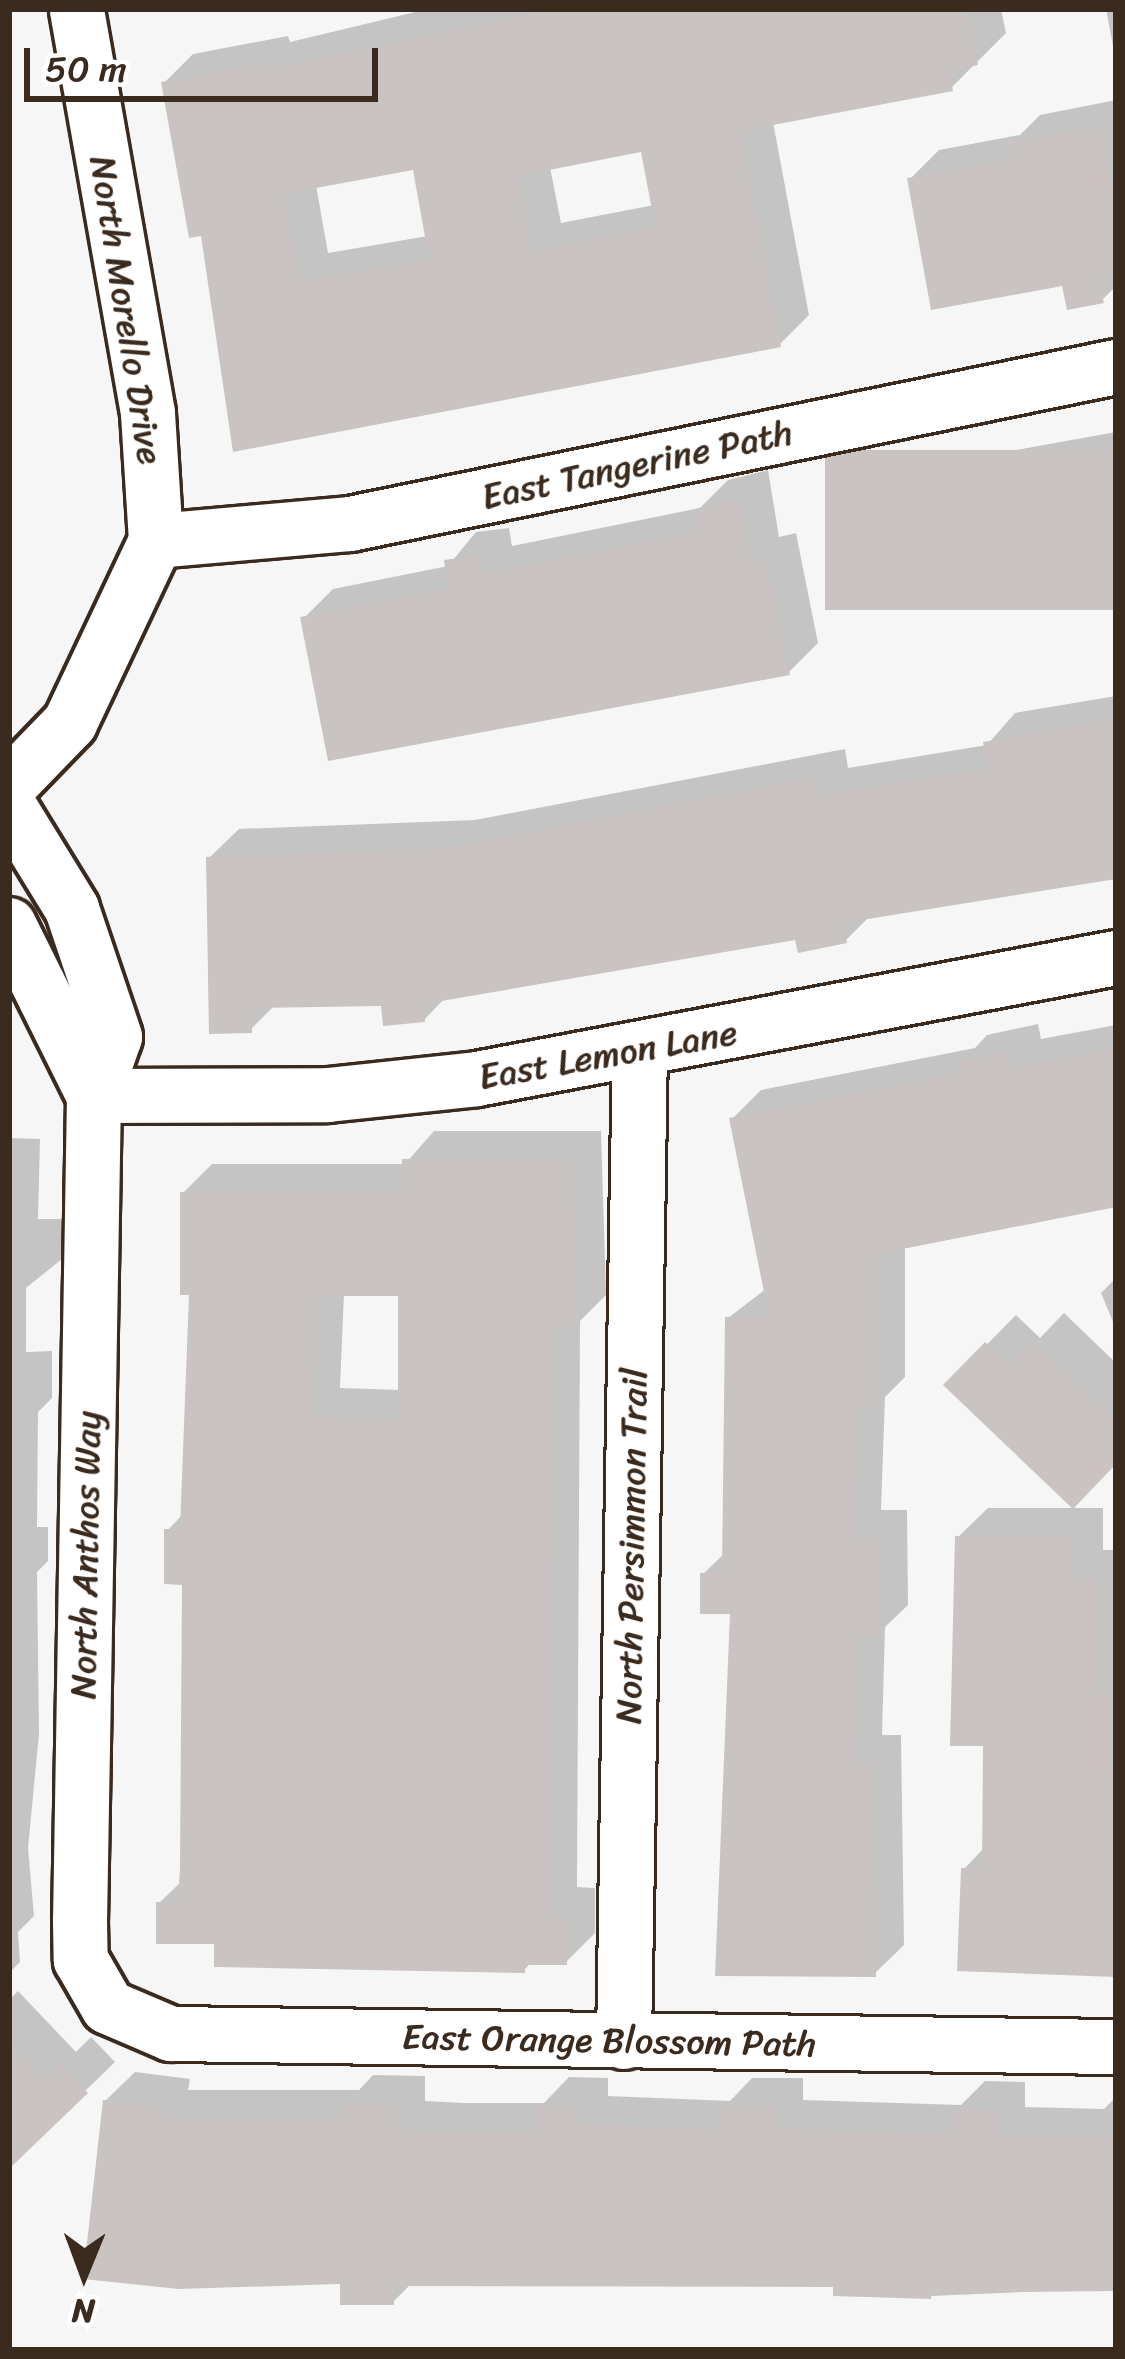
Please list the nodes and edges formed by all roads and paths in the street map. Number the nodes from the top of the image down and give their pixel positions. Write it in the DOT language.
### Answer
graph roads {
  1 [pos="82,10"];
  2 [pos="1116,367"];
  3 [pos="156,541"];
  4 [pos="9,786"];
  5 [pos="9,806"];
  6 [pos="9,925"];
  7 [pos="1116,958"];
  8 [pos="640,1051"];
  9 [pos="94,1096"];
  10 [pos="108,2007"];
  11 [pos="624,2042"];
  12 [pos="1116,2047"];
  1 -- 3 [label="street, North Morello Drive"];
  2 -- 3 [label="street, East Tangerine Path"];
  3 -- 4 [label="street, North Morello Drive"];
  5 -- 9 [label="street, North Anthos Way"];
  6 -- 9 [label="street, North Anthos Way"];
  7 -- 8 [label="street, East Lemon Lane"];
  8 -- 9 [label="street, East Lemon Lane"];
  8 -- 11 [label="street, North Persimmon Trail"];
  9 -- 10 [label="street, North Anthos Way"];
  10 -- 11 [label="street, East Orange Blossom Path"];
  11 -- 12 [label="street, East Orange Blossom Path"];
}
